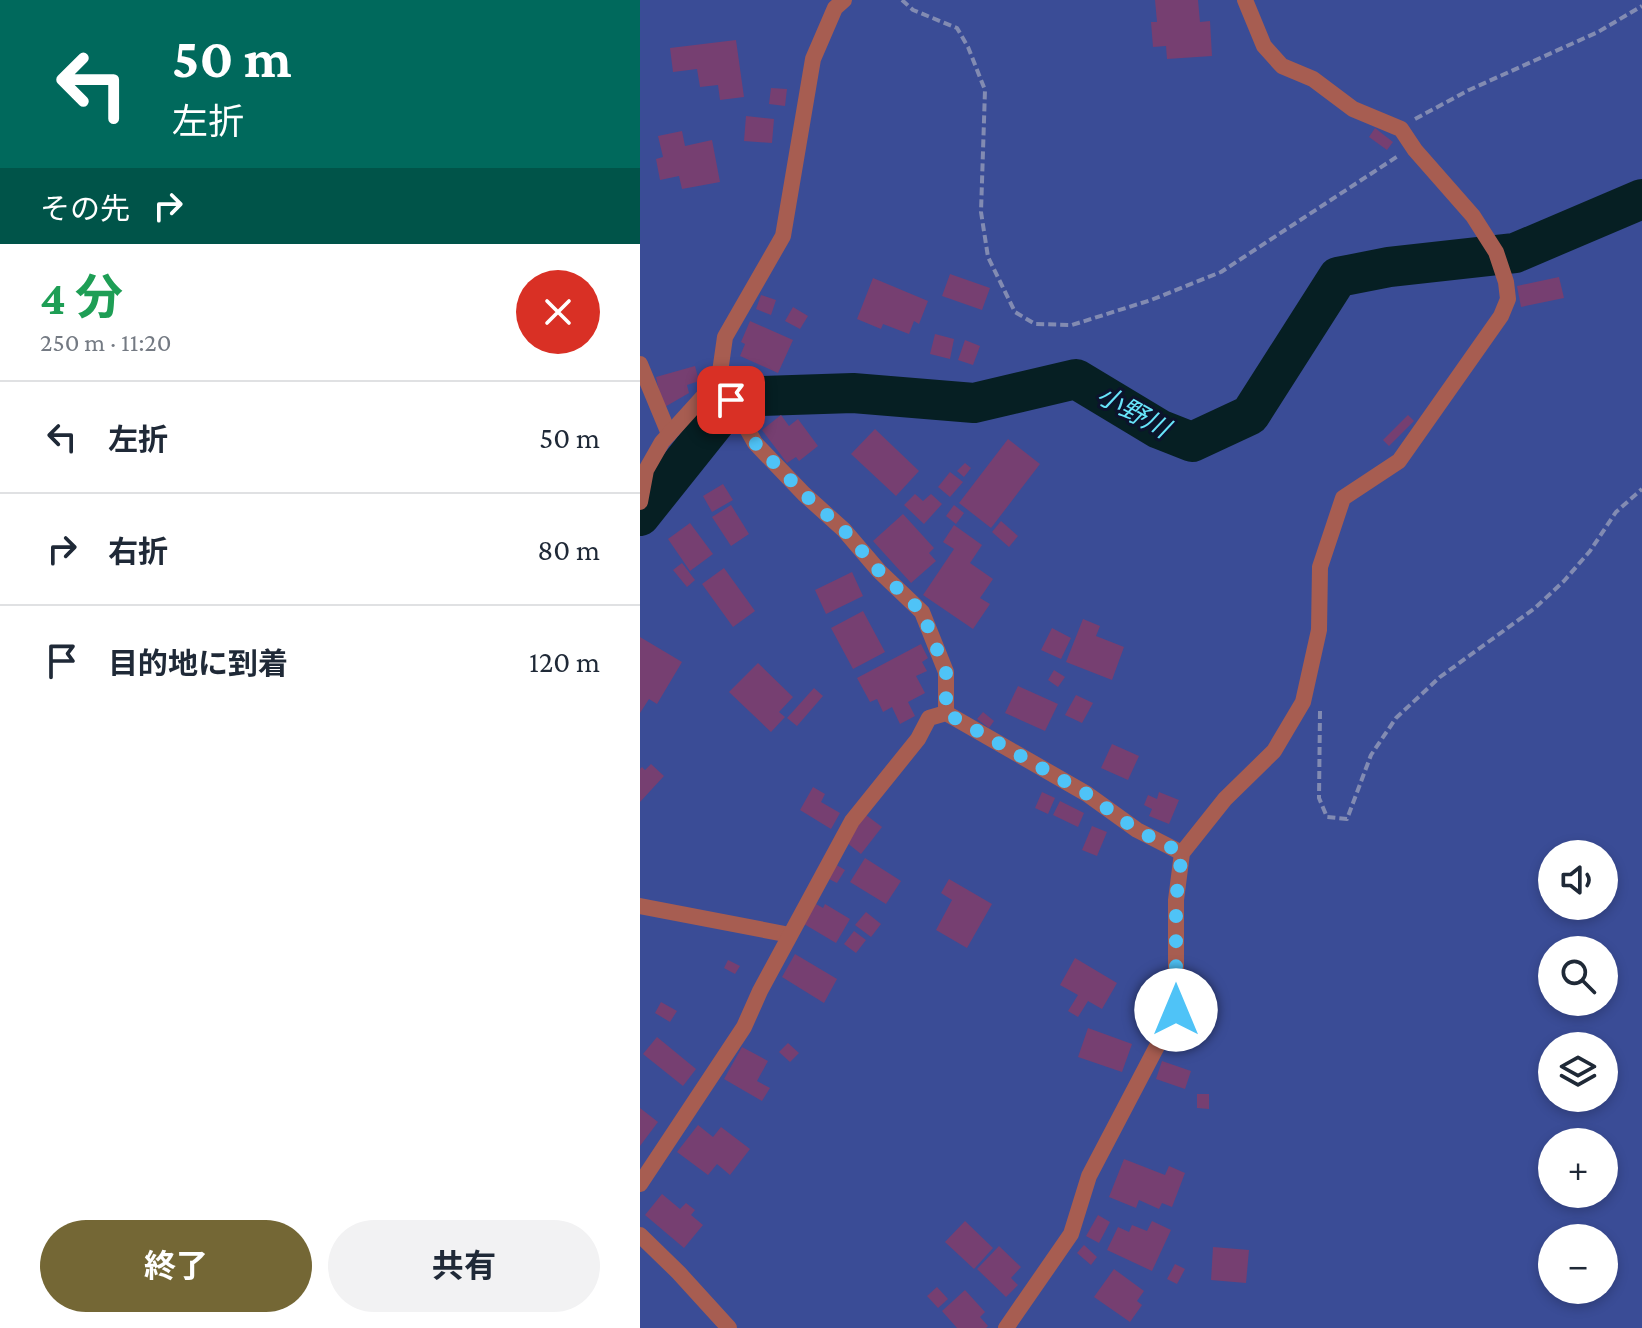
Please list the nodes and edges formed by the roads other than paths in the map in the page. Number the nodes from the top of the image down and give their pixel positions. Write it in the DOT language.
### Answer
graph roads {
  1 [pos="844,0"];
  2 [pos="1245,0"];
  3 [pos="640,364"];
  4 [pos="719,379"];
  5 [pos="669,434"];
  6 [pos="640,502"];
  7 [pos="946,713"];
  8 [pos="1182,853"];
  9 [pos="640,906"];
  10 [pos="790,935"];
  11 [pos="640,1184"];
  12 [pos="640,1235"];
  13 [pos="729,1328"];
  14 [pos="1006,1328"];
  1 -- 4 [label="street"];
  2 -- 8 [label="street"];
  3 -- 5 [label="street"];
  4 -- 5 [label="street"];
  4 -- 7 [label="street"];
  5 -- 6 [label="street"];
  7 -- 8 [label="street"];
  7 -- 10 [label="street"];
  8 -- 14 [label="street"];
  9 -- 10 [label="street"];
  10 -- 11 [label="street"];
  12 -- 13 [label="street"];
}
